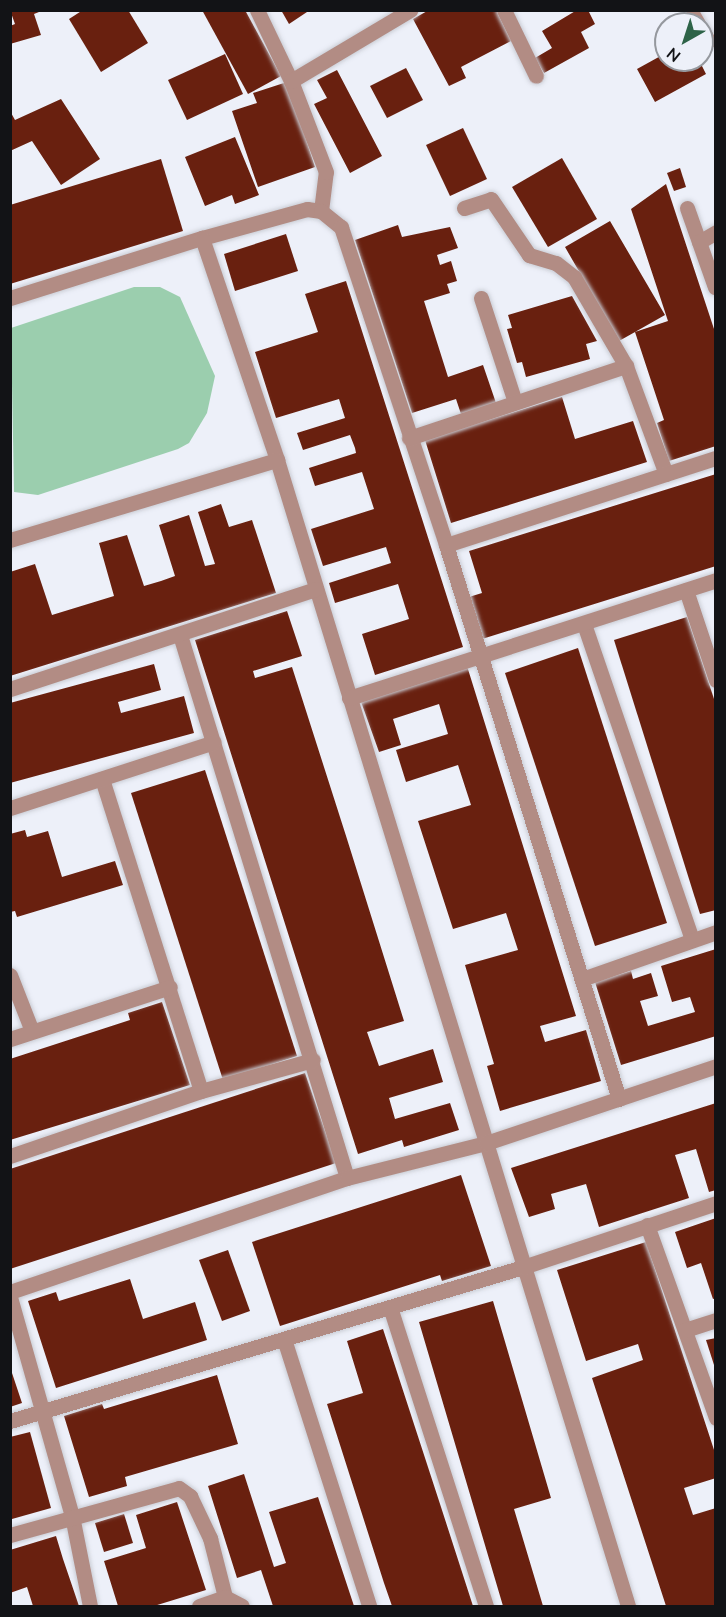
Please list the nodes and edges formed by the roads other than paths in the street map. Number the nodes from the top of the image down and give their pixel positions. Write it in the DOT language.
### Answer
graph roads {
  1 [pos="257,10"];
  2 [pos="410,10"];
  3 [pos="504,10"];
  4 [pos="536,76"];
  5 [pos="291,81"];
  6 [pos="464,208"];
  7 [pos="687,208"];
  8 [pos="321,211"];
  9 [pos="716,232"];
  10 [pos="202,238"];
  11 [pos="699,242"];
  12 [pos="715,288"];
  13 [pos="10,298"];
  14 [pos="481,298"];
  15 [pos="626,366"];
  16 [pos="515,402"];
  17 [pos="409,438"];
  18 [pos="716,458"];
  19 [pos="277,460"];
  20 [pos="666,474"];
  21 [pos="10,540"];
  22 [pos="446,545"];
  23 [pos="716,580"];
  24 [pos="316,589"];
  25 [pos="686,590"];
  26 [pos="584,624"];
  27 [pos="180,634"];
  28 [pos="480,657"];
  29 [pos="716,680"];
  30 [pos="10,689"];
  31 [pos="349,698"];
  32 [pos="214,742"];
  33 [pos="102,779"];
  34 [pos="10,808"];
  35 [pos="716,932"];
  36 [pos="692,940"];
  37 [pos="10,975"];
  38 [pos="582,979"];
  39 [pos="170,987"];
  40 [pos="32,1031"];
  41 [pos="10,1039"];
  42 [pos="313,1060"];
  43 [pos="716,1066"];
  44 [pos="201,1091"];
  45 [pos="619,1099"];
  46 [pos="486,1143"];
  47 [pos="10,1156"];
  48 [pos="347,1178"];
  49 [pos="716,1203"];
  50 [pos="647,1226"];
  51 [pos="524,1267"];
  52 [pos="10,1292"];
  53 [pos="10,1297"];
  54 [pos="390,1307"];
  55 [pos="716,1320"];
  56 [pos="685,1330"];
  57 [pos="284,1339"];
  58 [pos="44,1412"];
  59 [pos="716,1418"];
  60 [pos="10,1421"];
  61 [pos="72,1516"];
  62 [pos="10,1535"];
  63 [pos="225,1597"];
  64 [pos="90,1606"];
  65 [pos="200,1606"];
  66 [pos="242,1606"];
  67 [pos="369,1606"];
  68 [pos="486,1606"];
  69 [pos="628,1606"];
  1 -- 5 [label="street"];
  2 -- 5 [label="street"];
  3 -- 4 [label="street"];
  5 -- 8 [label="street"];
  6 -- 15 [label="street"];
  7 -- 11 [label="street"];
  8 -- 10 [label="street"];
  8 -- 17 [label="street"];
  9 -- 11 [label="street"];
  10 -- 13 [label="street"];
  10 -- 19 [label="street"];
  11 -- 12 [label="street"];
  14 -- 16 [label="street"];
  15 -- 16 [label="street"];
  15 -- 20 [label="street"];
  16 -- 17 [label="street"];
  17 -- 22 [label="street"];
  18 -- 20 [label="street"];
  19 -- 21 [label="street"];
  19 -- 24 [label="street"];
  20 -- 22 [label="street"];
  22 -- 28 [label="street"];
  23 -- 25 [label="street"];
  24 -- 27 [label="street"];
  24 -- 31 [label="street"];
  25 -- 26 [label="street"];
  25 -- 29 [label="street"];
  26 -- 28 [label="street"];
  26 -- 36 [label="street"];
  27 -- 30 [label="street"];
  27 -- 32 [label="street"];
  28 -- 31 [label="street"];
  28 -- 38 [label="street"];
  31 -- 46 [label="street"];
  32 -- 33 [label="street"];
  32 -- 42 [label="street"];
  33 -- 34 [label="street"];
  33 -- 39 [label="street"];
  35 -- 36 [label="street"];
  36 -- 38 [label="street"];
  37 -- 40 [label="street"];
  38 -- 45 [label="street"];
  39 -- 40 [label="street"];
  39 -- 44 [label="street"];
  40 -- 41 [label="street"];
  42 -- 44 [label="street"];
  42 -- 48 [label="street"];
  43 -- 45 [label="street"];
  44 -- 47 [label="street"];
  45 -- 46 [label="street"];
  46 -- 48 [label="street"];
  46 -- 51 [label="street"];
  48 -- 52 [label="street"];
  49 -- 50 [label="street"];
  50 -- 51 [label="street"];
  50 -- 56 [label="street"];
  51 -- 54 [label="street"];
  51 -- 69 [label="street"];
  53 -- 58 [label="street"];
  54 -- 57 [label="street"];
  54 -- 68 [label="street"];
  55 -- 56 [label="street"];
  56 -- 59 [label="street"];
  57 -- 58 [label="street"];
  57 -- 67 [label="street"];
  58 -- 60 [label="street"];
  58 -- 61 [label="street"];
  61 -- 62 [label="street"];
  61 -- 63 [label="street"];
  61 -- 64 [label="street"];
  63 -- 65 [label="street"];
  63 -- 66 [label="street"];
}
